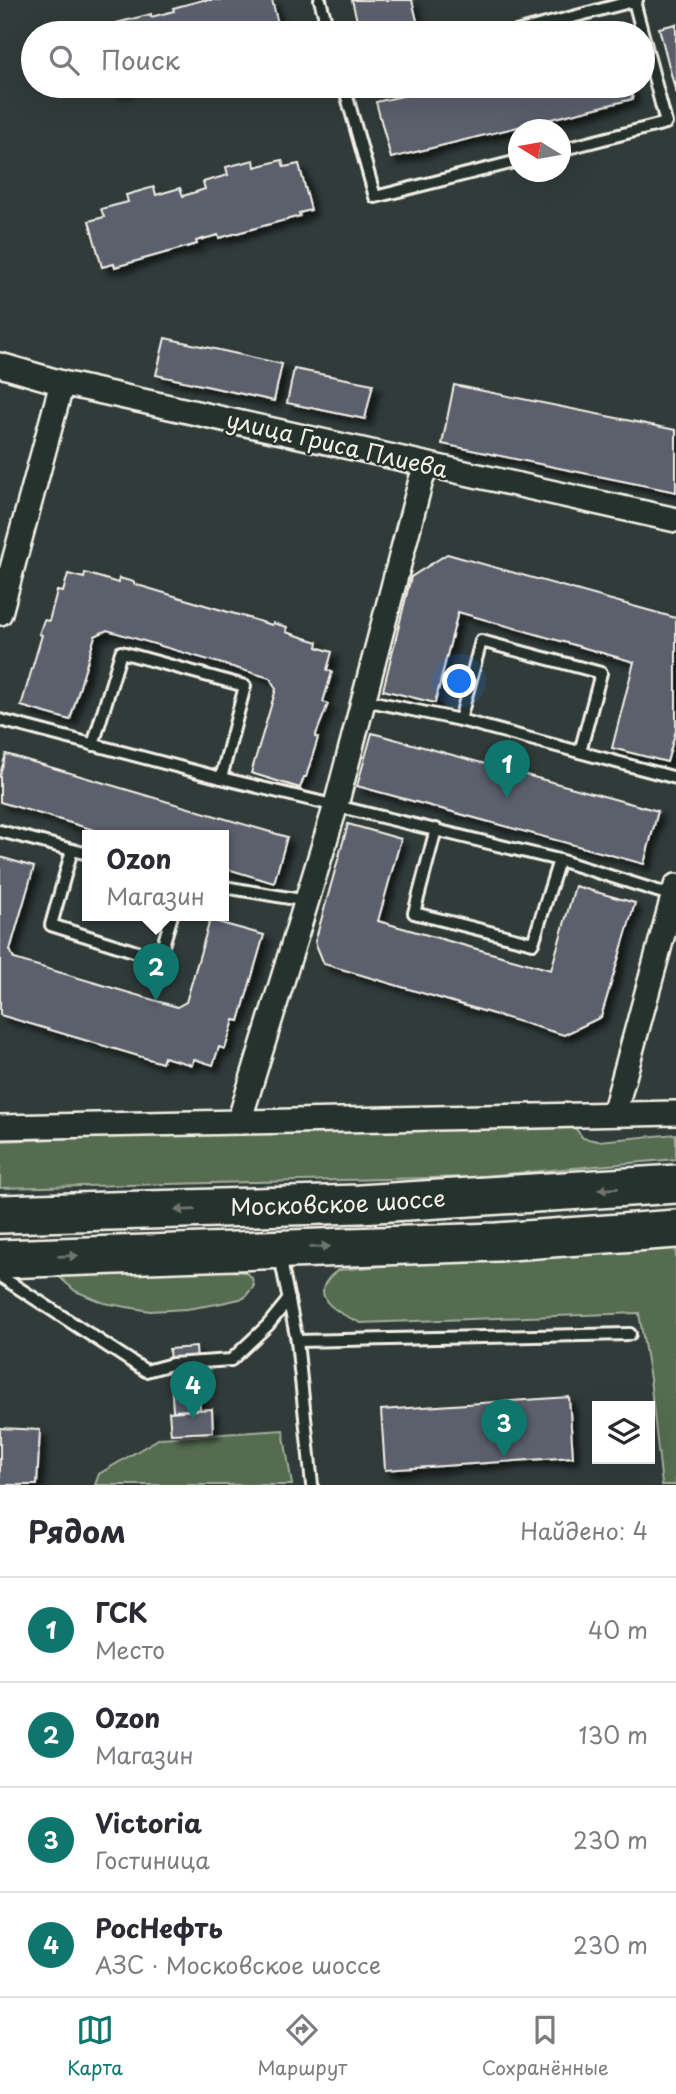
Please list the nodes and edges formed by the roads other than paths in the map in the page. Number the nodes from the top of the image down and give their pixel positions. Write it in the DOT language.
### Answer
graph roads {
  1 [pos="320,0"];
  2 [pos="636,0"];
  3 [pos="326,21"];
  4 [pos="557,21"];
  5 [pos="641,21"];
  6 [pos="655,78"];
  7 [pos="347,98"];
  8 [pos="571,147"];
  9 [pos="508,164"];
  10 [pos="0,365"];
  11 [pos="62,383"];
  12 [pos="428,465"];
  13 [pos="676,520"];
  14 [pos="0,613"];
  15 [pos="365,700"];
  16 [pos="0,720"];
  17 [pos="460,720"];
  18 [pos="93,745"];
  19 [pos="580,752"];
  20 [pos="221,778"];
  21 [pos="676,778"];
  22 [pos="335,804"];
  23 [pos="436,829"];
  24 [pos="0,831"];
  25 [pos="72,849"];
  26 [pos="82,852"];
  27 [pos="559,860"];
  28 [pos="229,888"];
  29 [pos="675,891"];
  30 [pos="307,901"];
  31 [pos="170,921"];
  32 [pos="676,1113"];
  33 [pos="614,1114"];
  34 [pos="239,1122"];
  35 [pos="0,1127"];
  36 [pos="676,1184"];
  37 [pos="0,1214"];
  38 [pos="676,1229"];
  39 [pos="279,1248"];
  40 [pos="0,1259"];
  41 [pos="0,1276"];
  42 [pos="289,1299"];
  43 [pos="630,1334"];
  44 [pos="297,1341"];
  45 [pos="312,1485"];
  1 -- 3 [label="lane"];
  2 -- 4 [label="lane"];
  2 -- 5 [label="lane"];
  6 -- 8 [label="lane"];
  7 -- 9 [label="lane"];
  10 -- 11 [label="street, улица Гриса Плиева"];
  11 -- 12 [label="street, улица Гриса Плиева"];
  11 -- 14 [label="street"];
  12 -- 13 [label="street, улица Гриса Плиева"];
  12 -- 15 [label="street"];
  15 -- 17 [label="lane"];
  15 -- 22 [label="street"];
  16 -- 18 [label="lane"];
  17 -- 19 [label="lane"];
  17 -- 19 [label="lane"];
  18 -- 20 [label="lane"];
  18 -- 20 [label="lane"];
  19 -- 21 [label="lane"];
  20 -- 22 [label="lane"];
  22 -- 23 [label="lane"];
  22 -- 30 [label="street"];
  23 -- 27 [label="lane"];
  23 -- 27 [label="lane"];
  24 -- 25 [label="lane"];
  25 -- 26 [label="lane"];
  25 -- 31 [label="lane"];
  27 -- 29 [label="lane"];
  28 -- 30 [label="lane"];
  29 -- 33 [label="street"];
  30 -- 34 [label="street"];
  32 -- 33 [label="street"];
  33 -- 34 [label="street"];
  34 -- 35 [label="street"];
  36 -- 37 [label="highway, Московское шоссе, one-way"];
  39 -- 38 [label="highway, Московское шоссе, one-way"];
  40 -- 39 [label="highway, Московское шоссе, one-way"];
  39 -- 42 [label="lane"];
  41 -- 42 [label="lane"];
  42 -- 44 [label="lane"];
  43 -- 44 [label="lane"];
  44 -- 45 [label="lane"];
}
